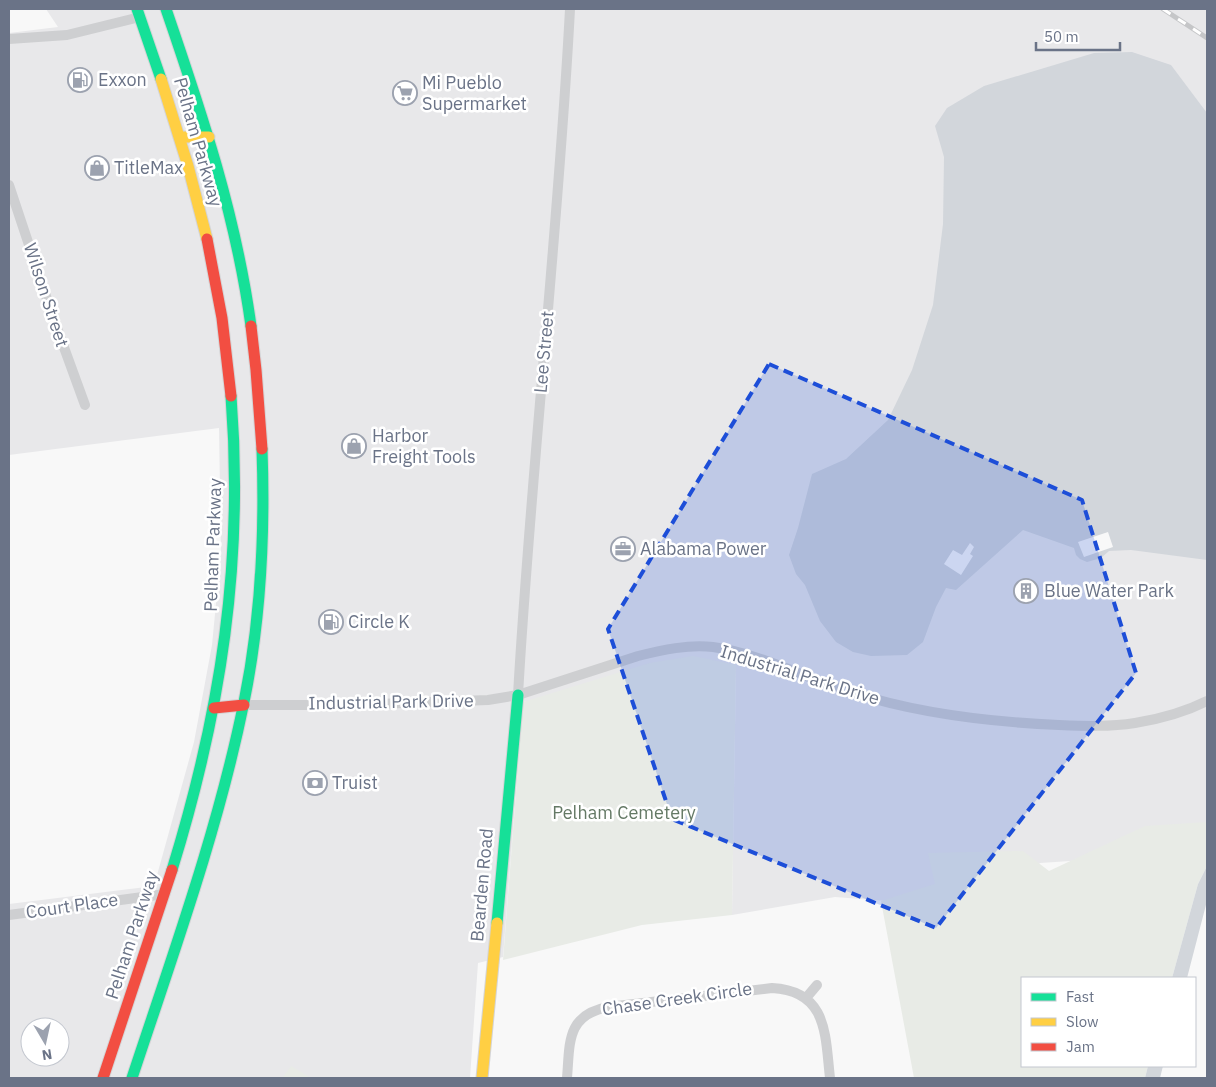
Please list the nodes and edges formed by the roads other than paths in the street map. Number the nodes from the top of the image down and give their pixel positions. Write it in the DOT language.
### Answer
graph roads {
  1 [pos="570,9"];
  2 [pos="153,12"];
  3 [pos="9,39"];
  4 [pos="180,137"];
  5 [pos="209,137"];
  6 [pos="9,185"];
  7 [pos="243,376"];
  8 [pos="84,405"];
  9 [pos="518,695"];
  10 [pos="1207,701"];
  11 [pos="244,705"];
  12 [pos="214,708"];
  13 [pos="178,897"];
  14 [pos="9,915"];
  15 [pos="816,986"];
  16 [pos="806,998"];
  17 [pos="103,1078"];
  18 [pos="132,1078"];
  19 [pos="482,1078"];
  20 [pos="567,1078"];
  21 [pos="830,1078"];
  1 -- 9 [label="street, Lee Street"];
  2 -- 3 [label="street"];
  2 -- 4 [label="main road, Pelham Parkway"];
  2 -- 5 [label="main road, Pelham Parkway"];
  4 -- 5 [label="main road"];
  4 -- 7 [label="main road, Pelham Parkway"];
  5 -- 7 [label="main road, Pelham Parkway"];
  6 -- 8 [label="street, Wilson Street"];
  7 -- 11 [label="main road, Pelham Parkway"];
  7 -- 12 [label="main road, Pelham Parkway"];
  9 -- 10 [label="street, Industrial Park Drive"];
  9 -- 11 [label="street, Industrial Park Drive"];
  9 -- 19 [label="main road, Bearden Road"];
  11 -- 12 [label="main road"];
  11 -- 13 [label="main road, Pelham Parkway"];
  12 -- 13 [label="main road, Pelham Parkway"];
  13 -- 14 [label="street, Court Place"];
  13 -- 17 [label="main road, Pelham Parkway"];
  13 -- 18 [label="main road, Pelham Parkway"];
  15 -- 16 [label="street"];
  16 -- 20 [label="street, Chase Creek Circle"];
  16 -- 21 [label="street"];
}
